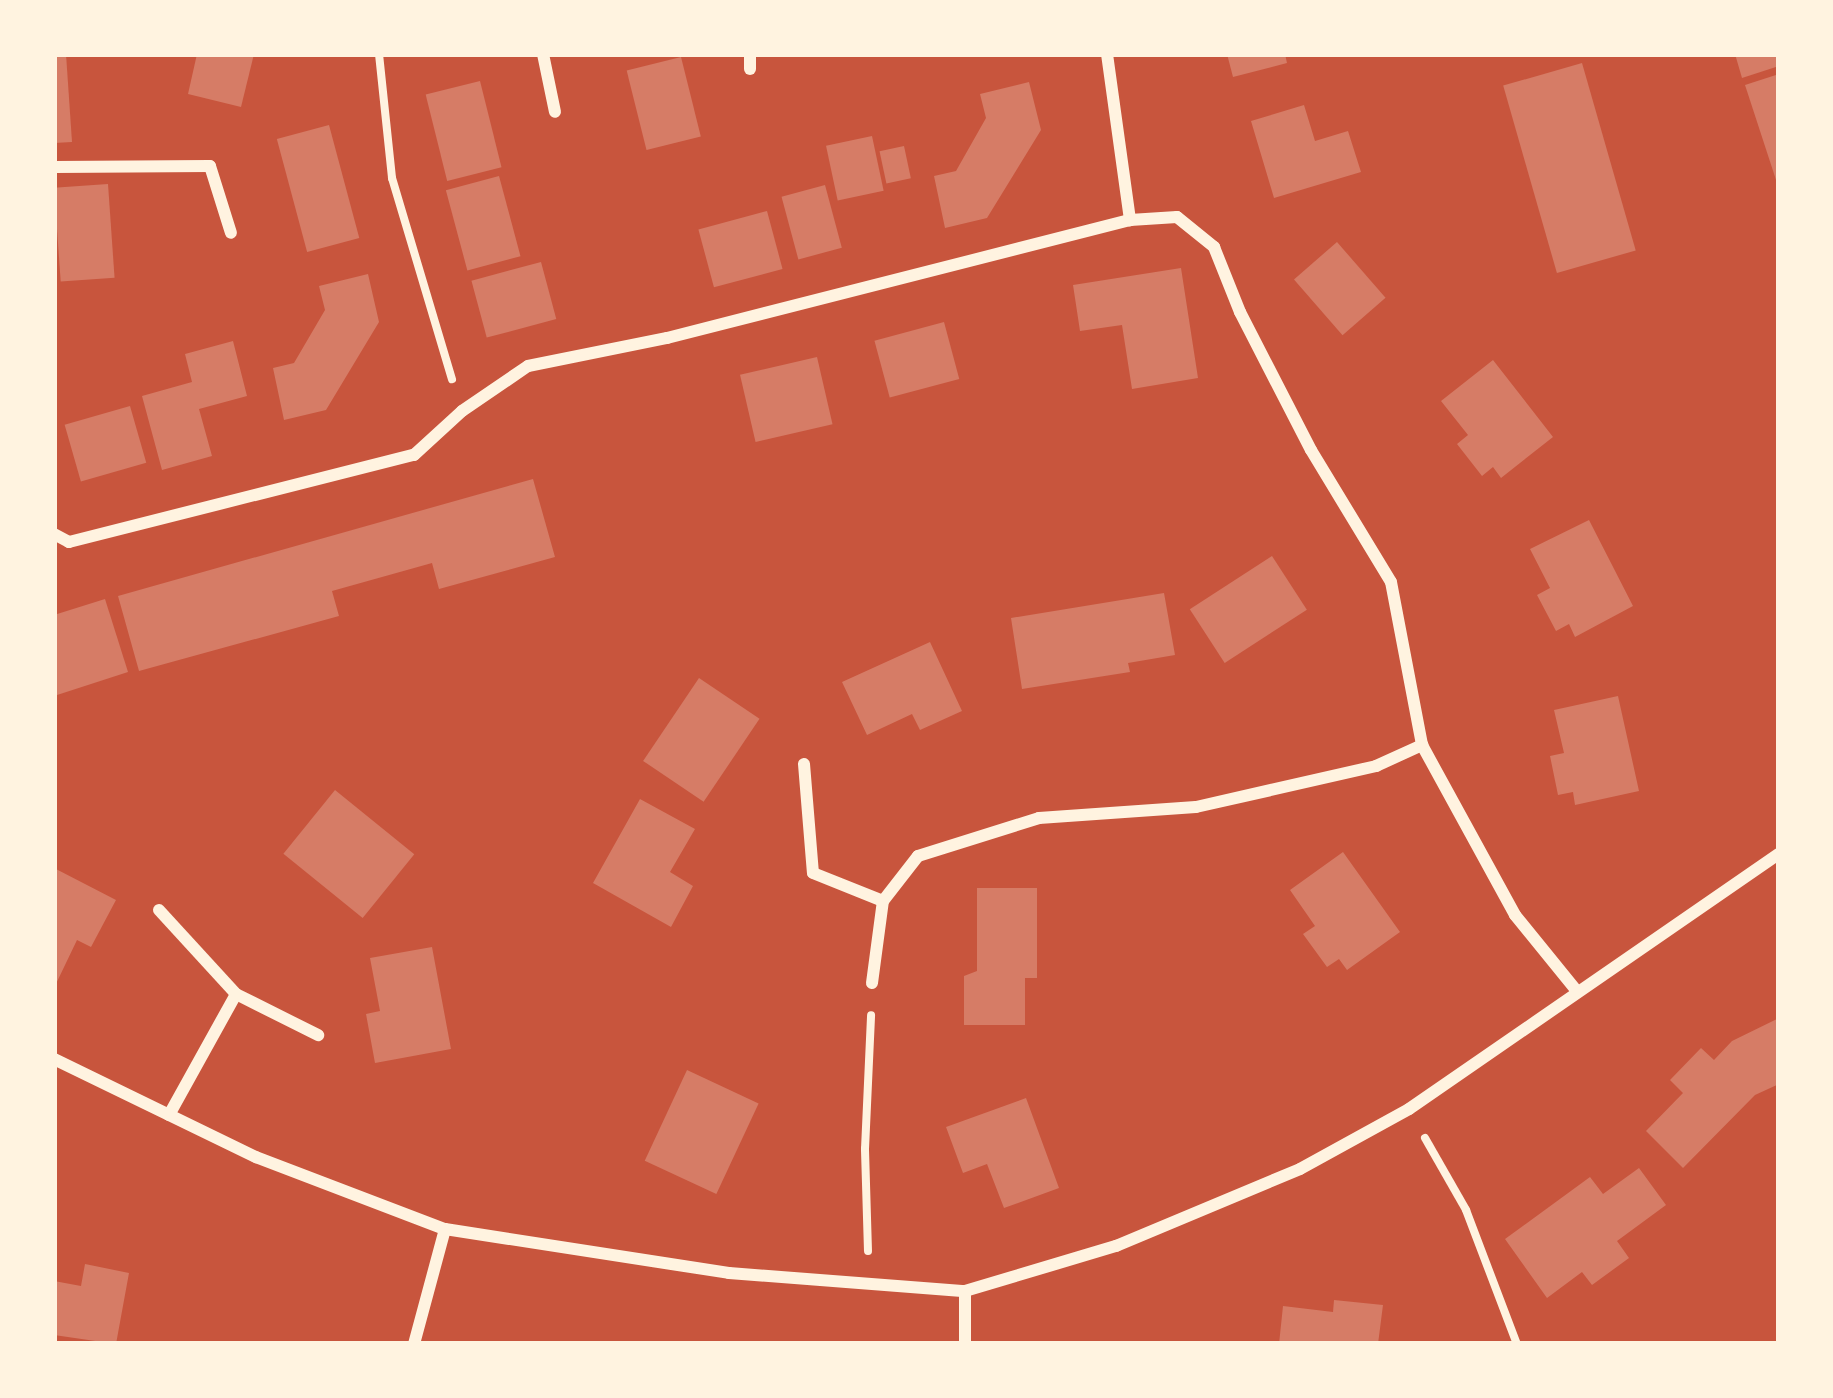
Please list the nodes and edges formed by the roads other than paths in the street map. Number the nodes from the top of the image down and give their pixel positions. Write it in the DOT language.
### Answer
graph roads {
  1 [pos="543,54"];
  2 [pos="1107,54"];
  3 [pos="555,112"];
  4 [pos="54,167"];
  5 [pos="1130,220"];
  6 [pos="230,233"];
  7 [pos="54,534"];
  8 [pos="1422,745"];
  9 [pos="804,764"];
  10 [pos="1779,854"];
  11 [pos="883,901"];
  12 [pos="159,910"];
  13 [pos="872,983"];
  14 [pos="1576,989"];
  15 [pos="236,994"];
  16 [pos="318,1035"];
  17 [pos="54,1059"];
  18 [pos="169,1115"];
  19 [pos="445,1229"];
  20 [pos="964,1291"];
  21 [pos="414,1344"];
  22 [pos="965,1344"];
  1 -- 3 [label="street"];
  2 -- 5 [label="street"];
  4 -- 6 [label="street"];
  5 -- 7 [label="street"];
  5 -- 8 [label="street"];
  8 -- 11 [label="street"];
  8 -- 14 [label="street"];
  9 -- 11 [label="street"];
  10 -- 14 [label="street"];
  11 -- 13 [label="street"];
  12 -- 15 [label="street"];
  14 -- 20 [label="street"];
  15 -- 16 [label="street"];
  15 -- 18 [label="street"];
  17 -- 18 [label="street"];
  18 -- 19 [label="street"];
  19 -- 20 [label="street"];
  19 -- 21 [label="street"];
  20 -- 22 [label="street"];
}
